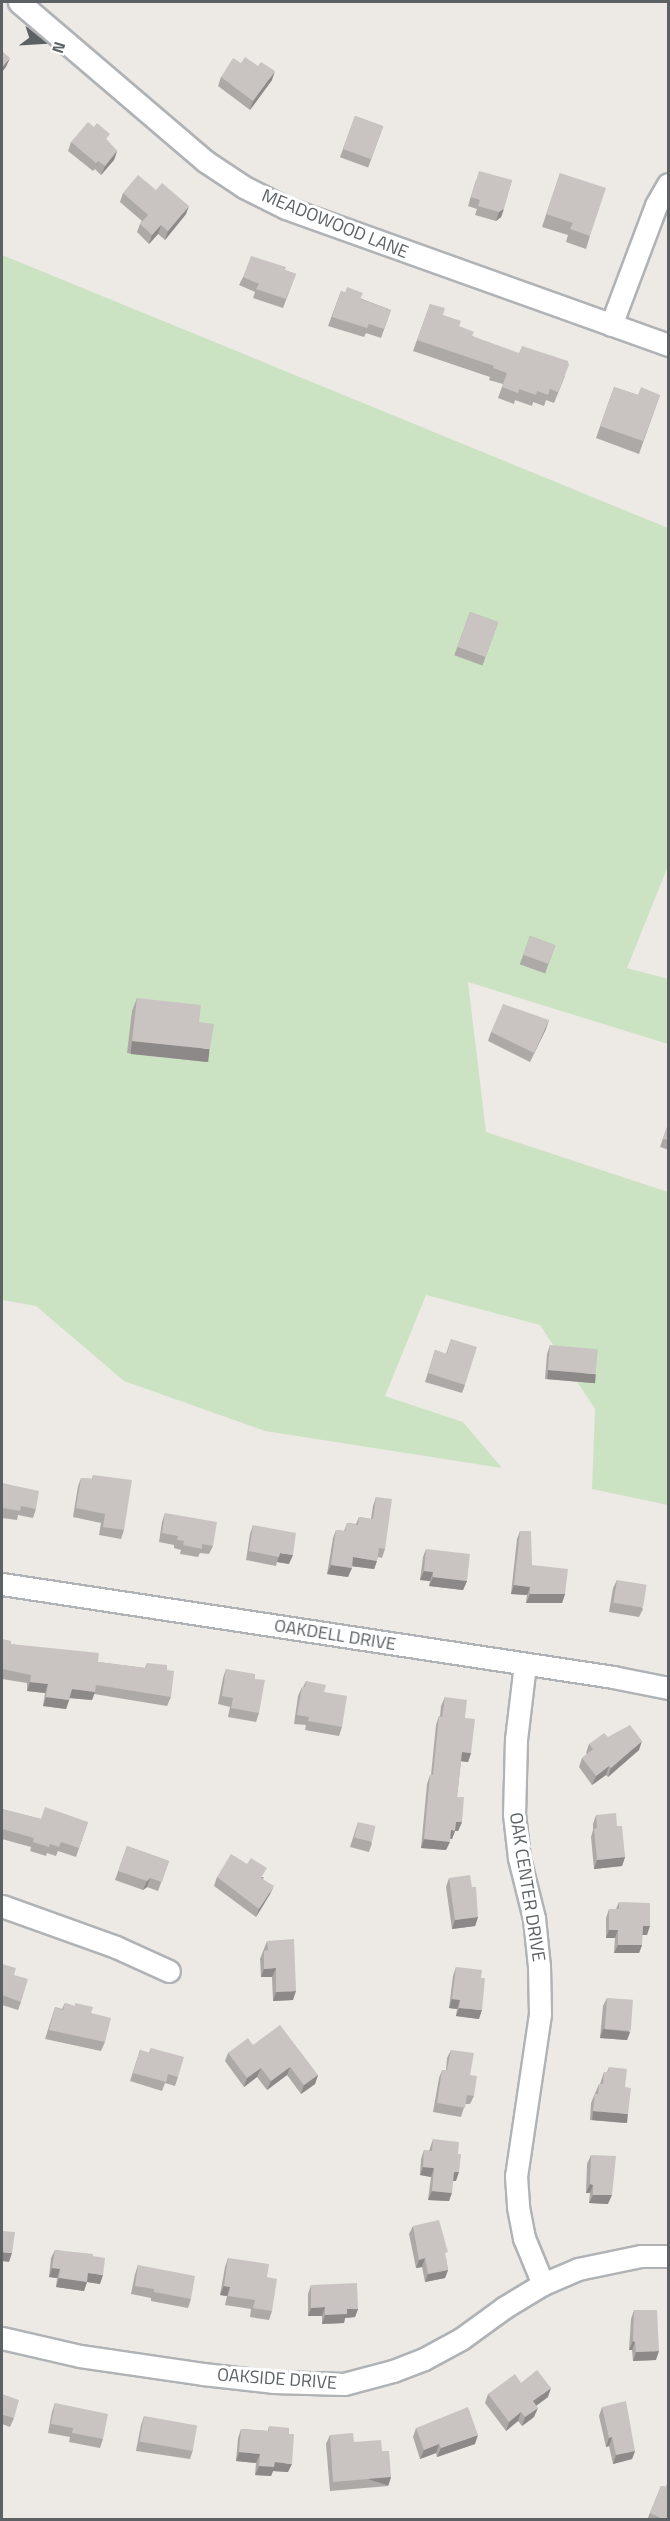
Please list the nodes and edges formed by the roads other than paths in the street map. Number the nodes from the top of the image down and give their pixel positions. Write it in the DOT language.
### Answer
graph roads {
  1 [pos="19,2"];
  2 [pos="669,184"];
  3 [pos="612,325"];
  4 [pos="669,345"];
  5 [pos="2,1584"];
  6 [pos="525,1664"];
  7 [pos="669,1688"];
  8 [pos="2,1906"];
  9 [pos="169,1971"];
  10 [pos="669,2256"];
  11 [pos="543,2284"];
  12 [pos="2,2338"];
  1 -- 3 [label="street, MEADOWOOD LANE"];
  2 -- 3 [label="street"];
  3 -- 4 [label="street, MEADOWOOD LANE"];
  5 -- 6 [label="street, OAKDELL DRIVE"];
  6 -- 7 [label="street, OAKDELL DRIVE"];
  6 -- 11 [label="street, OAK CENTER DRIVE"];
  8 -- 9 [label="street"];
  10 -- 11 [label="street, OAKSIDE DRIVE"];
  11 -- 12 [label="street, OAKSIDE DRIVE"];
}
